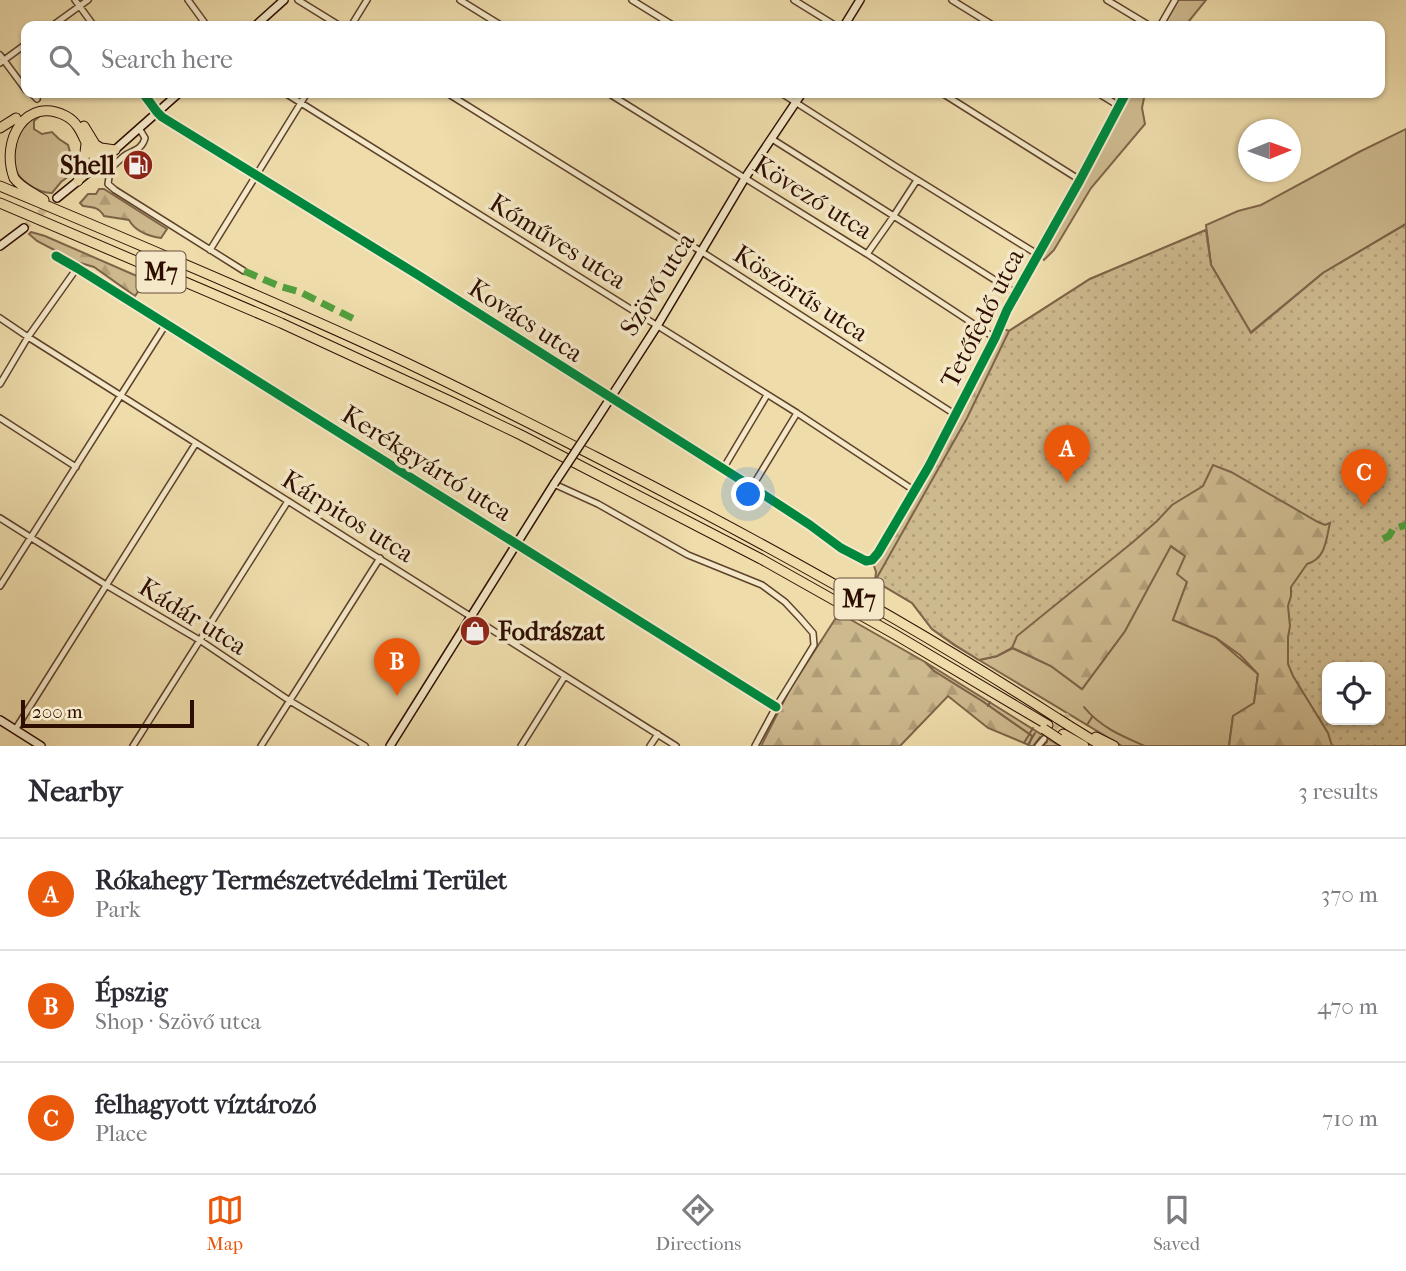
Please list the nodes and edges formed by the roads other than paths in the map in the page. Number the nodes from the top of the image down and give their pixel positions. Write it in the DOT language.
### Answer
graph roads {
  1 [pos="75,0"];
  2 [pos="88,0"];
  3 [pos="188,0"];
  4 [pos="284,0"];
  5 [pos="299,0"];
  6 [pos="367,0"];
  7 [pos="460,0"];
  8 [pos="632,0"];
  9 [pos="794,0"];
  10 [pos="860,0"];
  11 [pos="952,0"];
  12 [pos="1107,0"];
  13 [pos="1175,0"];
  14 [pos="80,6"];
  15 [pos="59,21"];
  16 [pos="90,21"];
  17 [pos="203,21"];
  18 [pos="261,21"];
  19 [pos="332,21"];
  20 [pos="354,21"];
  21 [pos="494,21"];
  22 [pos="666,21"];
  23 [pos="827,21"];
  24 [pos="847,21"];
  25 [pos="986,21"];
  26 [pos="1142,21"];
  27 [pos="1163,21"];
  28 [pos="21,47"];
  29 [pos="1,59"];
  30 [pos="21,84"];
  31 [pos="147,98"];
  32 [pos="173,98"];
  33 [pos="293,98"];
  34 [pos="304,98"];
  35 [pos="455,98"];
  36 [pos="616,98"];
  37 [pos="789,98"];
  38 [pos="799,98"];
  39 [pos="950,98"];
  40 [pos="1106,98"];
  41 [pos="1123,98"];
  42 [pos="796,102"];
  43 [pos="301,103"];
  44 [pos="1119,106"];
  45 [pos="157,112"];
  46 [pos="0,128"];
  47 [pos="139,128"];
  48 [pos="772,139"];
  49 [pos="91,143"];
  50 [pos="115,150"];
  51 [pos="100,163"];
  52 [pos="107,173"];
  53 [pos="256,176"];
  54 [pos="745,178"];
  55 [pos="916,180"];
  56 [pos="1080,180"];
  57 [pos="78,181"];
  58 [pos="0,186"];
  59 [pos="57,198"];
  60 [pos="0,203"];
  61 [pos="0,211"];
  62 [pos="73,217"];
  63 [pos="893,217"];
  64 [pos="41,220"];
  65 [pos="24,228"];
  66 [pos="0,246"];
  67 [pos="210,250"];
  68 [pos="702,252"];
  69 [pos="867,254"];
  70 [pos="1037,254"];
  71 [pos="55,256"];
  72 [pos="77,268"];
  73 [pos="244,271"];
  74 [pos="1017,294"];
  75 [pos="0,318"];
  76 [pos="166,324"];
  77 [pos="657,326"];
  78 [pos="28,337"];
  79 [pos="995,338"];
  80 [pos="0,384"];
  81 [pos="120,395"];
  82 [pos="767,395"];
  83 [pos="611,399"];
  84 [pos="797,413"];
  85 [pos="956,415"];
  86 [pos="0,418"];
  87 [pos="196,443"];
  88 [pos="76,467"];
  89 [pos="723,469"];
  90 [pos="554,484"];
  91 [pos="752,487"];
  92 [pos="915,491"];
  93 [pos="288,501"];
  94 [pos="0,518"];
  95 [pos="31,538"];
  96 [pos="516,544"];
  97 [pos="380,558"];
  98 [pos="872,560"];
  99 [pos="106,585"];
  100 [pos="0,586"];
  101 [pos="471,616"];
  102 [pos="201,641"];
  103 [pos="565,676"];
  104 [pos="290,701"];
  105 [pos="776,707"];
  106 [pos="0,720"];
  107 [pos="15,730"];
  108 [pos="1077,731"];
  109 [pos="1063,732"];
  110 [pos="657,734"];
  111 [pos="1044,739"];
  112 [pos="41,746"];
  113 [pos="133,746"];
  114 [pos="261,746"];
  115 [pos="365,746"];
  116 [pos="390,746"];
  117 [pos="521,746"];
  118 [pos="650,746"];
  119 [pos="676,746"];
  120 [pos="755,746"];
  121 [pos="1038,746"];
  122 [pos="1070,746"];
  123 [pos="1084,746"];
  124 [pos="1102,746"];
  125 [pos="1114,746"];
  1 -- 14 [label="street"];
  2 -- 14 [label="street"];
  3 -- 17 [label="street"];
  4 -- 18 [label="street"];
  5 -- 19 [label="street"];
  6 -- 20 [label="street"];
  7 -- 21 [label="street"];
  8 -- 22 [label="street"];
  9 -- 23 [label="street"];
  10 -- 24 [label="street"];
  11 -- 25 [label="street"];
  12 -- 26 [label="street"];
  13 -- 27 [label="street"];
  14 -- 15 [label="street"];
  14 -- 16 [label="street"];
  28 -- 29 [label="street"];
  29 -- 30 [label="street"];
  31 -- 45 [label="street"];
  32 -- 45 [label="street"];
  33 -- 43 [label="street, Kőműves utca"];
  34 -- 43 [label="street"];
  35 -- 68 [label="street, Köszörűs utca"];
  36 -- 54 [label="street, Kövező utca"];
  37 -- 42 [label="street"];
  38 -- 42 [label="street, Szövő utca"];
  39 -- 56 [label="street"];
  40 -- 44 [label="street"];
  41 -- 44 [label="street, Tetőfedő utca"];
  42 -- 48 [label="street, Szövő utca"];
  42 -- 55 [label="street"];
  43 -- 53 [label="street"];
  43 -- 77 [label="street, Kőműves utca"];
  44 -- 56 [label="street, Tetőfedő utca"];
  45 -- 47 [label="street"];
  45 -- 53 [label="street, Kovács utca"];
  46 -- 49 [label="highway"];
  47 -- 50 [label="street"];
  47 -- 52 [label="street"];
  48 -- 54 [label="street, Szövő utca"];
  48 -- 63 [label="street"];
  49 -- 50 [label="highway"];
  49 -- 51 [label="highway"];
  49 -- 57 [label="highway"];
  49 -- 62 [label="highway"];
  50 -- 51 [label="street"];
  51 -- 52 [label="street"];
  51 -- 57 [label="street"];
  52 -- 67 [label="street"];
  53 -- 67 [label="street"];
  53 -- 83 [label="street, Kovács utca"];
  54 -- 68 [label="street, Szövő utca"];
  54 -- 69 [label="street, Kövező utca"];
  55 -- 63 [label="street"];
  55 -- 70 [label="street"];
  56 -- 70 [label="street, Tetőfedő utca"];
  57 -- 59 [label="street"];
  58 -- 62 [label="highway, M7"];
  60 -- 64 [label="highway, M7"];
  61 -- 64 [label="highway"];
  62 -- 109 [label="highway, M7, bridge"];
  63 -- 69 [label="street"];
  63 -- 74 [label="street"];
  64 -- 109 [label="highway, M7"];
  65 -- 66 [label="street"];
  67 -- 73 [label="street"];
  68 -- 77 [label="street, Szövő utca"];
  68 -- 85 [label="street, Köszörűs utca"];
  69 -- 79 [label="street, Kövező utca"];
  70 -- 74 [label="street, Tetőfedő utca"];
  71 -- 72 [label="street, Kerékgyártó utca"];
  72 -- 76 [label="street, Kerékgyártó utca"];
  72 -- 78 [label="street"];
  74 -- 79 [label="street, Tetőfedő utca"];
  75 -- 78 [label="street, Kárpitos utca"];
  76 -- 81 [label="street"];
  76 -- 96 [label="street, Kerékgyártó utca"];
  77 -- 82 [label="street, Kőműves utca"];
  77 -- 83 [label="street, Szövő utca"];
  78 -- 80 [label="street"];
  78 -- 81 [label="street, Kárpitos utca"];
  79 -- 85 [label="street, Tetőfedő utca"];
  81 -- 87 [label="street, Kárpitos utca"];
  81 -- 88 [label="street"];
  82 -- 84 [label="street, Kőműves utca"];
  82 -- 89 [label="street"];
  83 -- 89 [label="street, Kovács utca"];
  83 -- 90 [label="street, Szövő utca, bridge"];
  84 -- 91 [label="street"];
  84 -- 92 [label="street, Kőműves utca"];
  85 -- 92 [label="street, Tetőfedő utca"];
  86 -- 88 [label="street"];
  87 -- 93 [label="street, Kárpitos utca"];
  87 -- 99 [label="street"];
  88 -- 95 [label="street"];
  89 -- 91 [label="street, Kovács utca"];
  90 -- 96 [label="street, Szövő utca"];
  90 -- 105 [label="street"];
  91 -- 98 [label="street, Kovács utca"];
  92 -- 98 [label="street, Tetőfedő utca"];
  93 -- 97 [label="street, Kárpitos utca"];
  93 -- 102 [label="street"];
  94 -- 95 [label="street, Kádár utca"];
  95 -- 99 [label="street, Kádár utca"];
  95 -- 100 [label="street"];
  96 -- 101 [label="street, Szövő utca"];
  96 -- 105 [label="street, Kerékgyártó utca"];
  97 -- 101 [label="street, Kárpitos utca"];
  97 -- 104 [label="street"];
  99 -- 102 [label="street, Kádár utca"];
  99 -- 107 [label="street"];
  101 -- 103 [label="street, Kárpitos utca"];
  101 -- 116 [label="street, Szövő utca"];
  102 -- 104 [label="street, Kádár utca"];
  102 -- 113 [label="street"];
  103 -- 110 [label="street, Kárpitos utca"];
  103 -- 117 [label="street"];
  104 -- 114 [label="street"];
  104 -- 115 [label="street, Kádár utca"];
  105 -- 120 [label="street"];
  106 -- 107 [label="street"];
  107 -- 112 [label="street"];
  108 -- 109 [label="highway, M7"];
  108 -- 124 [label="highway, M7"];
  108 -- 125 [label="highway"];
  109 -- 122 [label="highway"];
  109 -- 123 [label="highway, M7"];
  110 -- 118 [label="street"];
  110 -- 119 [label="street, Kárpitos utca"];
  111 -- 121 [label="street"];
}
